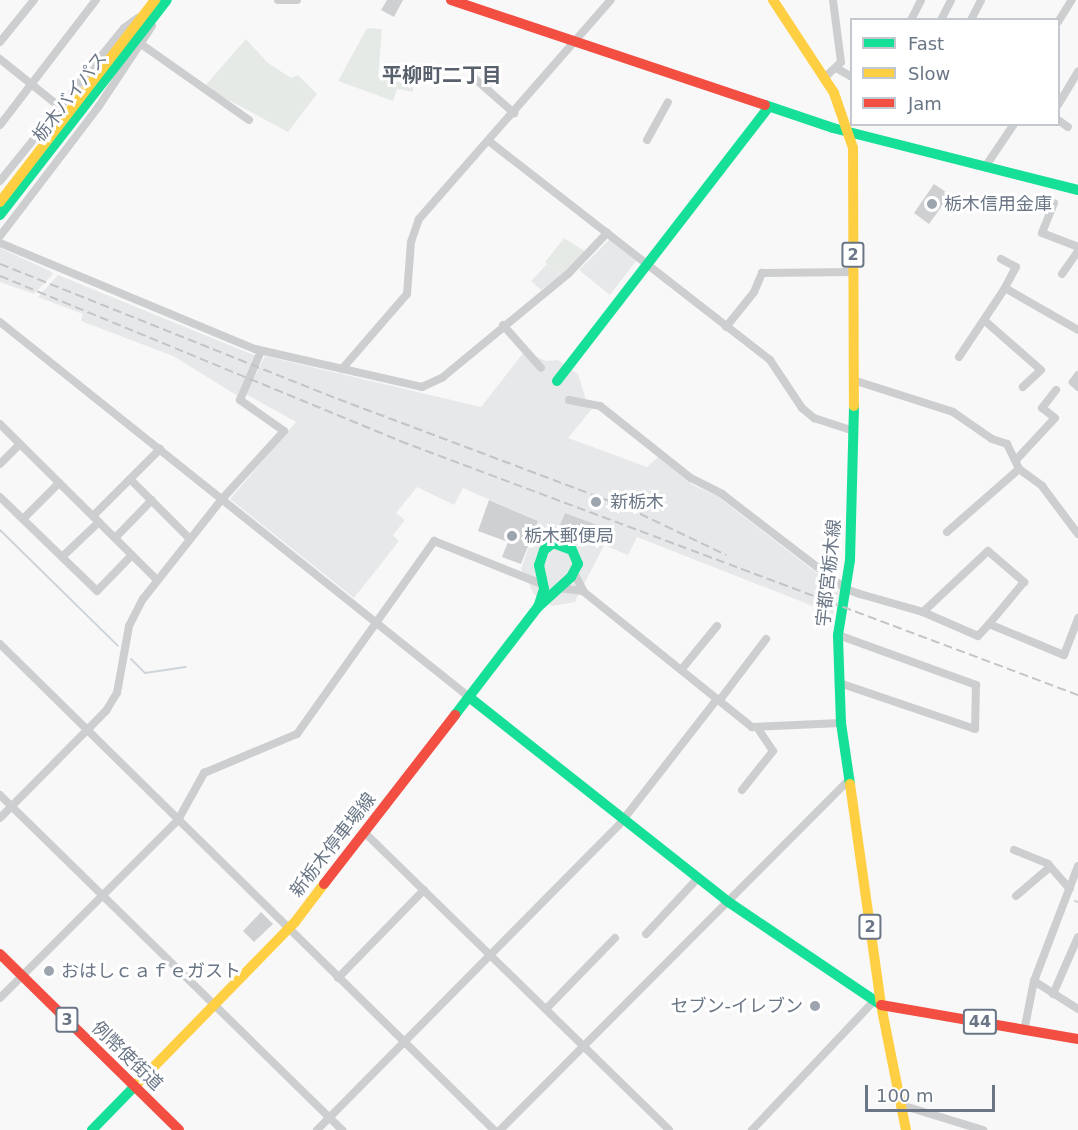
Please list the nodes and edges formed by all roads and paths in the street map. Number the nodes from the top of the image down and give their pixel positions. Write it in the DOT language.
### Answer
graph roads {
  1 [pos="34,0"];
  2 [pos="96,0"];
  3 [pos="155,0"];
  4 [pos="167,0"];
  5 [pos="278,0"];
  6 [pos="297,0"];
  7 [pos="451,0"];
  8 [pos="611,0"];
  9 [pos="773,0"];
  10 [pos="833,0"];
  11 [pos="921,0"];
  12 [pos="951,0"];
  13 [pos="981,0"];
  14 [pos="1072,0"];
  15 [pos="152,12"];
  16 [pos="912,18"];
  17 [pos="942,18"];
  18 [pos="972,18"];
  19 [pos="1060,20"];
  20 [pos="0,42"];
  21 [pos="141,44"];
  22 [pos="578,44"];
  23 [pos="0,59"];
  24 [pos="838,69"];
  25 [pos="1078,72"];
  26 [pos="473,76"];
  27 [pos="850,76"];
  28 [pos="824,78"];
  29 [pos="32,85"];
  30 [pos="668,102"];
  31 [pos="1060,103"];
  32 [pos="60,107"];
  33 [pos="769,107"];
  34 [pos="514,113"];
  35 [pos="249,120"];
  36 [pos="1060,121"];
  37 [pos="0,125"];
  38 [pos="1013,126"];
  39 [pos="1068,127"];
  40 [pos="848,132"];
  41 [pos="647,140"];
  42 [pos="490,142"];
  43 [pos="986,167"];
  44 [pos="0,181"];
  45 [pos="1078,190"];
  46 [pos="0,202"];
  47 [pos="1054,203"];
  48 [pos="0,215"];
  49 [pos="607,233"];
  50 [pos="0,236"];
  51 [pos="0,243"];
  52 [pos="1078,249"];
  53 [pos="1002,259"];
  54 [pos="647,265"];
  55 [pos="853,273"];
  56 [pos="1062,274"];
  57 [pos="1005,288"];
  58 [pos="986,321"];
  59 [pos="0,322"];
  60 [pos="503,325"];
  61 [pos="726,327"];
  62 [pos="1078,330"];
  63 [pos="261,351"];
  64 [pos="959,357"];
  65 [pos="541,368"];
  66 [pos="342,369"];
  67 [pos="413,375"];
  68 [pos="1078,375"];
  69 [pos="853,380"];
  70 [pos="557,381"];
  71 [pos="410,384"];
  72 [pos="1023,387"];
  73 [pos="1078,387"];
  74 [pos="1056,390"];
  75 [pos="569,400"];
  76 [pos="0,424"];
  77 [pos="854,431"];
  78 [pos="20,444"];
  79 [pos="160,449"];
  80 [pos="1017,460"];
  81 [pos="0,464"];
  82 [pos="1019,469"];
  83 [pos="130,479"];
  84 [pos="59,483"];
  85 [pos="0,497"];
  86 [pos="222,499"];
  87 [pos="152,500"];
  88 [pos="23,519"];
  89 [pos="96,519"];
  90 [pos="947,532"];
  91 [pos="1078,534"];
  92 [pos="115,538"];
  93 [pos="190,539"];
  94 [pos="132,555"];
  95 [pos="62,557"];
  96 [pos="539,565"];
  97 [pos="522,573"];
  98 [pos="574,573"];
  99 [pos="157,580"];
  100 [pos="544,585"];
  101 [pos="558,588"];
  102 [pos="846,589"];
  103 [pos="585,592"];
  104 [pos="538,607"];
  105 [pos="922,612"];
  106 [pos="1078,618"];
  107 [pos="373,621"];
  108 [pos="989,624"];
  109 [pos="717,626"];
  110 [pos="838,635"];
  111 [pos="766,639"];
  112 [pos="0,644"];
  113 [pos="681,670"];
  114 [pos="838,683"];
  115 [pos="469,697"];
  116 [pos="718,700"];
  117 [pos="841,723"];
  118 [pos="758,729"];
  119 [pos="87,730"];
  120 [pos="848,782"];
  121 [pos="742,790"];
  122 [pos="0,795"];
  123 [pos="12,806"];
  124 [pos="0,818"];
  125 [pos="624,819"];
  126 [pos="178,820"];
  127 [pos="364,832"];
  128 [pos="1014,850"];
  129 [pos="1078,866"];
  130 [pos="1050,867"];
  131 [pos="698,878"];
  132 [pos="1070,889"];
  133 [pos="424,890"];
  134 [pos="102,895"];
  135 [pos="1016,896"];
  136 [pos="727,901"];
  137 [pos="288,929"];
  138 [pos="646,934"];
  139 [pos="1078,937"];
  140 [pos="615,938"];
  141 [pos="0,954"];
  142 [pos="491,956"];
  143 [pos="22,976"];
  144 [pos="338,978"];
  145 [pos="1034,981"];
  146 [pos="1053,994"];
  147 [pos="0,998"];
  148 [pos="877,1004"];
  149 [pos="214,1006"];
  150 [pos="546,1009"];
  151 [pos="1078,1009"];
  152 [pos="1024,1030"];
  153 [pos="1078,1039"];
  154 [pos="405,1042"];
  155 [pos="585,1047"];
  156 [pos="135,1086"];
  157 [pos="901,1105"];
  158 [pos="330,1118"];
  159 [pos="92,1130"];
  160 [pos="179,1130"];
  161 [pos="317,1130"];
  162 [pos="342,1130"];
  163 [pos="494,1130"];
  164 [pos="500,1130"];
  165 [pos="669,1130"];
  166 [pos="752,1130"];
  167 [pos="906,1130"];
  168 [pos="983,1130"];
  1 -- 20 [label="street"];
  2 -- 29 [label="street"];
  3 -- 15 [label="main road, 栃木バイパス"];
  4 -- 15 [label="main road, 栃木バイパス"];
  5 -- 6 [label="street"];
  7 -- 22 [label="main road"];
  8 -- 22 [label="street"];
  9 -- 28 [label="main road, 宇都宮栃木線 / 2"];
  10 -- 24 [label="street"];
  11 -- 16 [label="street"];
  12 -- 17 [label="street"];
  13 -- 18 [label="street"];
  14 -- 19 [label="street"];
  15 -- 21 [label="street"];
  15 -- 32 [label="street"];
  15 -- 46 [label="main road, 栃木バイパス"];
  15 -- 48 [label="main road, 栃木バイパス"];
  21 -- 35 [label="street"];
  21 -- 50 [label="street"];
  22 -- 33 [label="main road"];
  22 -- 34 [label="street"];
  23 -- 29 [label="street"];
  24 -- 27 [label="street"];
  24 -- 28 [label="street"];
  25 -- 31 [label="street"];
  26 -- 34 [label="street"];
  28 -- 40 [label="main road, 宇都宮栃木線 / 2"];
  29 -- 32 [label="street"];
  29 -- 37 [label="street"];
  30 -- 41 [label="street"];
  32 -- 44 [label="street"];
  33 -- 40 [label="main road"];
  33 -- 54 [label="main road"];
  34 -- 42 [label="street"];
  36 -- 39 [label="street"];
  38 -- 43 [label="street"];
  40 -- 43 [label="main road"];
  40 -- 55 [label="main road, 宇都宮栃木線 / 2"];
  42 -- 49 [label="street"];
  42 -- 66 [label="street"];
  43 -- 45 [label="main road"];
  47 -- 52 [label="street"];
  49 -- 54 [label="street"];
  49 -- 60 [label="street"];
  51 -- 63 [label="street"];
  52 -- 56 [label="street"];
  53 -- 57 [label="street"];
  54 -- 61 [label="street"];
  54 -- 70 [label="main road"];
  55 -- 61 [label="street"];
  55 -- 69 [label="main road, 宇都宮栃木線 / 2"];
  57 -- 58 [label="street"];
  57 -- 62 [label="street"];
  58 -- 64 [label="street"];
  58 -- 72 [label="street"];
  59 -- 79 [label="street"];
  60 -- 65 [label="street"];
  60 -- 71 [label="street"];
  61 -- 77 [label="street"];
  63 -- 66 [label="street"];
  63 -- 86 [label="street"];
  66 -- 71 [label="street"];
  67 -- 71 [label="street"];
  68 -- 73 [label="street"];
  69 -- 77 [label="main road, 宇都宮栃木線 / 2"];
  69 -- 80 [label="street"];
  74 -- 80 [label="street"];
  75 -- 102 [label="street"];
  76 -- 78 [label="street"];
  77 -- 102 [label="main road, 宇都宮栃木線 / 2"];
  78 -- 81 [label="street"];
  78 -- 84 [label="street"];
  79 -- 83 [label="street"];
  79 -- 86 [label="street"];
  80 -- 82 [label="street"];
  82 -- 90 [label="street"];
  82 -- 91 [label="street"];
  83 -- 87 [label="street"];
  83 -- 89 [label="street"];
  84 -- 88 [label="street"];
  84 -- 89 [label="street"];
  85 -- 88 [label="street"];
  86 -- 93 [label="street"];
  86 -- 107 [label="street"];
  87 -- 92 [label="street"];
  87 -- 93 [label="street"];
  88 -- 95 [label="street"];
  89 -- 92 [label="street"];
  89 -- 95 [label="street"];
  92 -- 94 [label="street"];
  93 -- 99 [label="street"];
  94 -- 95 [label="street"];
  94 -- 99 [label="street"];
  96 -- 97 [label="street"];
  96 -- 98 [label="main road"];
  96 -- 100 [label="main road"];
  97 -- 100 [label="street"];
  97 -- 107 [label="street"];
  98 -- 101 [label="main road"];
  98 -- 103 [label="street"];
  99 -- 119 [label="street"];
  100 -- 104 [label="main road"];
  101 -- 103 [label="street"];
  101 -- 104 [label="main road"];
  102 -- 105 [label="street"];
  102 -- 110 [label="main road, 宇都宮栃木線 / 2"];
  103 -- 113 [label="street"];
  104 -- 115 [label="main road, 新栃木停車場線"];
  105 -- 108 [label="street"];
  105 -- 108 [label="street"];
  106 -- 108 [label="street"];
  107 -- 115 [label="street"];
  107 -- 126 [label="street"];
  109 -- 113 [label="street"];
  110 -- 114 [label="main road, 宇都宮栃木線 / 2"];
  110 -- 114 [label="street"];
  111 -- 116 [label="street"];
  112 -- 119 [label="street"];
  113 -- 116 [label="street"];
  114 -- 117 [label="main road, 宇都宮栃木線 / 2"];
  115 -- 125 [label="main road"];
  115 -- 127 [label="main road, 新栃木停車場線"];
  116 -- 118 [label="street"];
  116 -- 125 [label="street"];
  117 -- 118 [label="street"];
  117 -- 120 [label="main road, 宇都宮栃木線 / 2"];
  118 -- 121 [label="street"];
  119 -- 123 [label="street"];
  119 -- 126 [label="street"];
  120 -- 136 [label="street"];
  120 -- 148 [label="main road, 宇都宮栃木線 / 2"];
  122 -- 123 [label="street"];
  123 -- 124 [label="street"];
  123 -- 134 [label="street"];
  125 -- 131 [label="main road"];
  125 -- 142 [label="street"];
  126 -- 134 [label="street"];
  126 -- 137 [label="street"];
  127 -- 133 [label="street"];
  127 -- 137 [label="main road, 新栃木停車場線"];
  128 -- 130 [label="street"];
  129 -- 132 [label="street"];
  130 -- 132 [label="street"];
  130 -- 135 [label="street"];
  131 -- 136 [label="main road"];
  131 -- 138 [label="street"];
  132 -- 145 [label="street"];
  133 -- 142 [label="street"];
  133 -- 144 [label="street"];
  134 -- 143 [label="street"];
  134 -- 149 [label="street"];
  136 -- 148 [label="main road"];
  136 -- 155 [label="street"];
  137 -- 144 [label="street"];
  137 -- 149 [label="main road, 新栃木停車場線"];
  139 -- 146 [label="street"];
  140 -- 150 [label="street"];
  141 -- 143 [label="main road, 例幣使街道 / 3"];
  142 -- 150 [label="street"];
  142 -- 154 [label="street"];
  143 -- 147 [label="street"];
  143 -- 156 [label="main road, 例幣使街道 / 3"];
  144 -- 154 [label="street"];
  145 -- 146 [label="street"];
  145 -- 152 [label="street"];
  146 -- 151 [label="street"];
  148 -- 152 [label="main road, 44"];
  148 -- 157 [label="main road, 宇都宮栃木線 / 2"];
  148 -- 166 [label="street"];
  149 -- 156 [label="main road, 新栃木停車場線"];
  149 -- 158 [label="street"];
  150 -- 155 [label="street"];
  152 -- 153 [label="main road, 44"];
  154 -- 158 [label="street"];
  154 -- 163 [label="street"];
  155 -- 164 [label="street"];
  155 -- 165 [label="street"];
  156 -- 159 [label="main road, 新栃木停車場線"];
  156 -- 160 [label="main road, 例幣使街道 / 3"];
  157 -- 167 [label="main road, 宇都宮栃木線 / 2"];
  157 -- 168 [label="street"];
  158 -- 161 [label="street"];
  158 -- 162 [label="street"];
}
